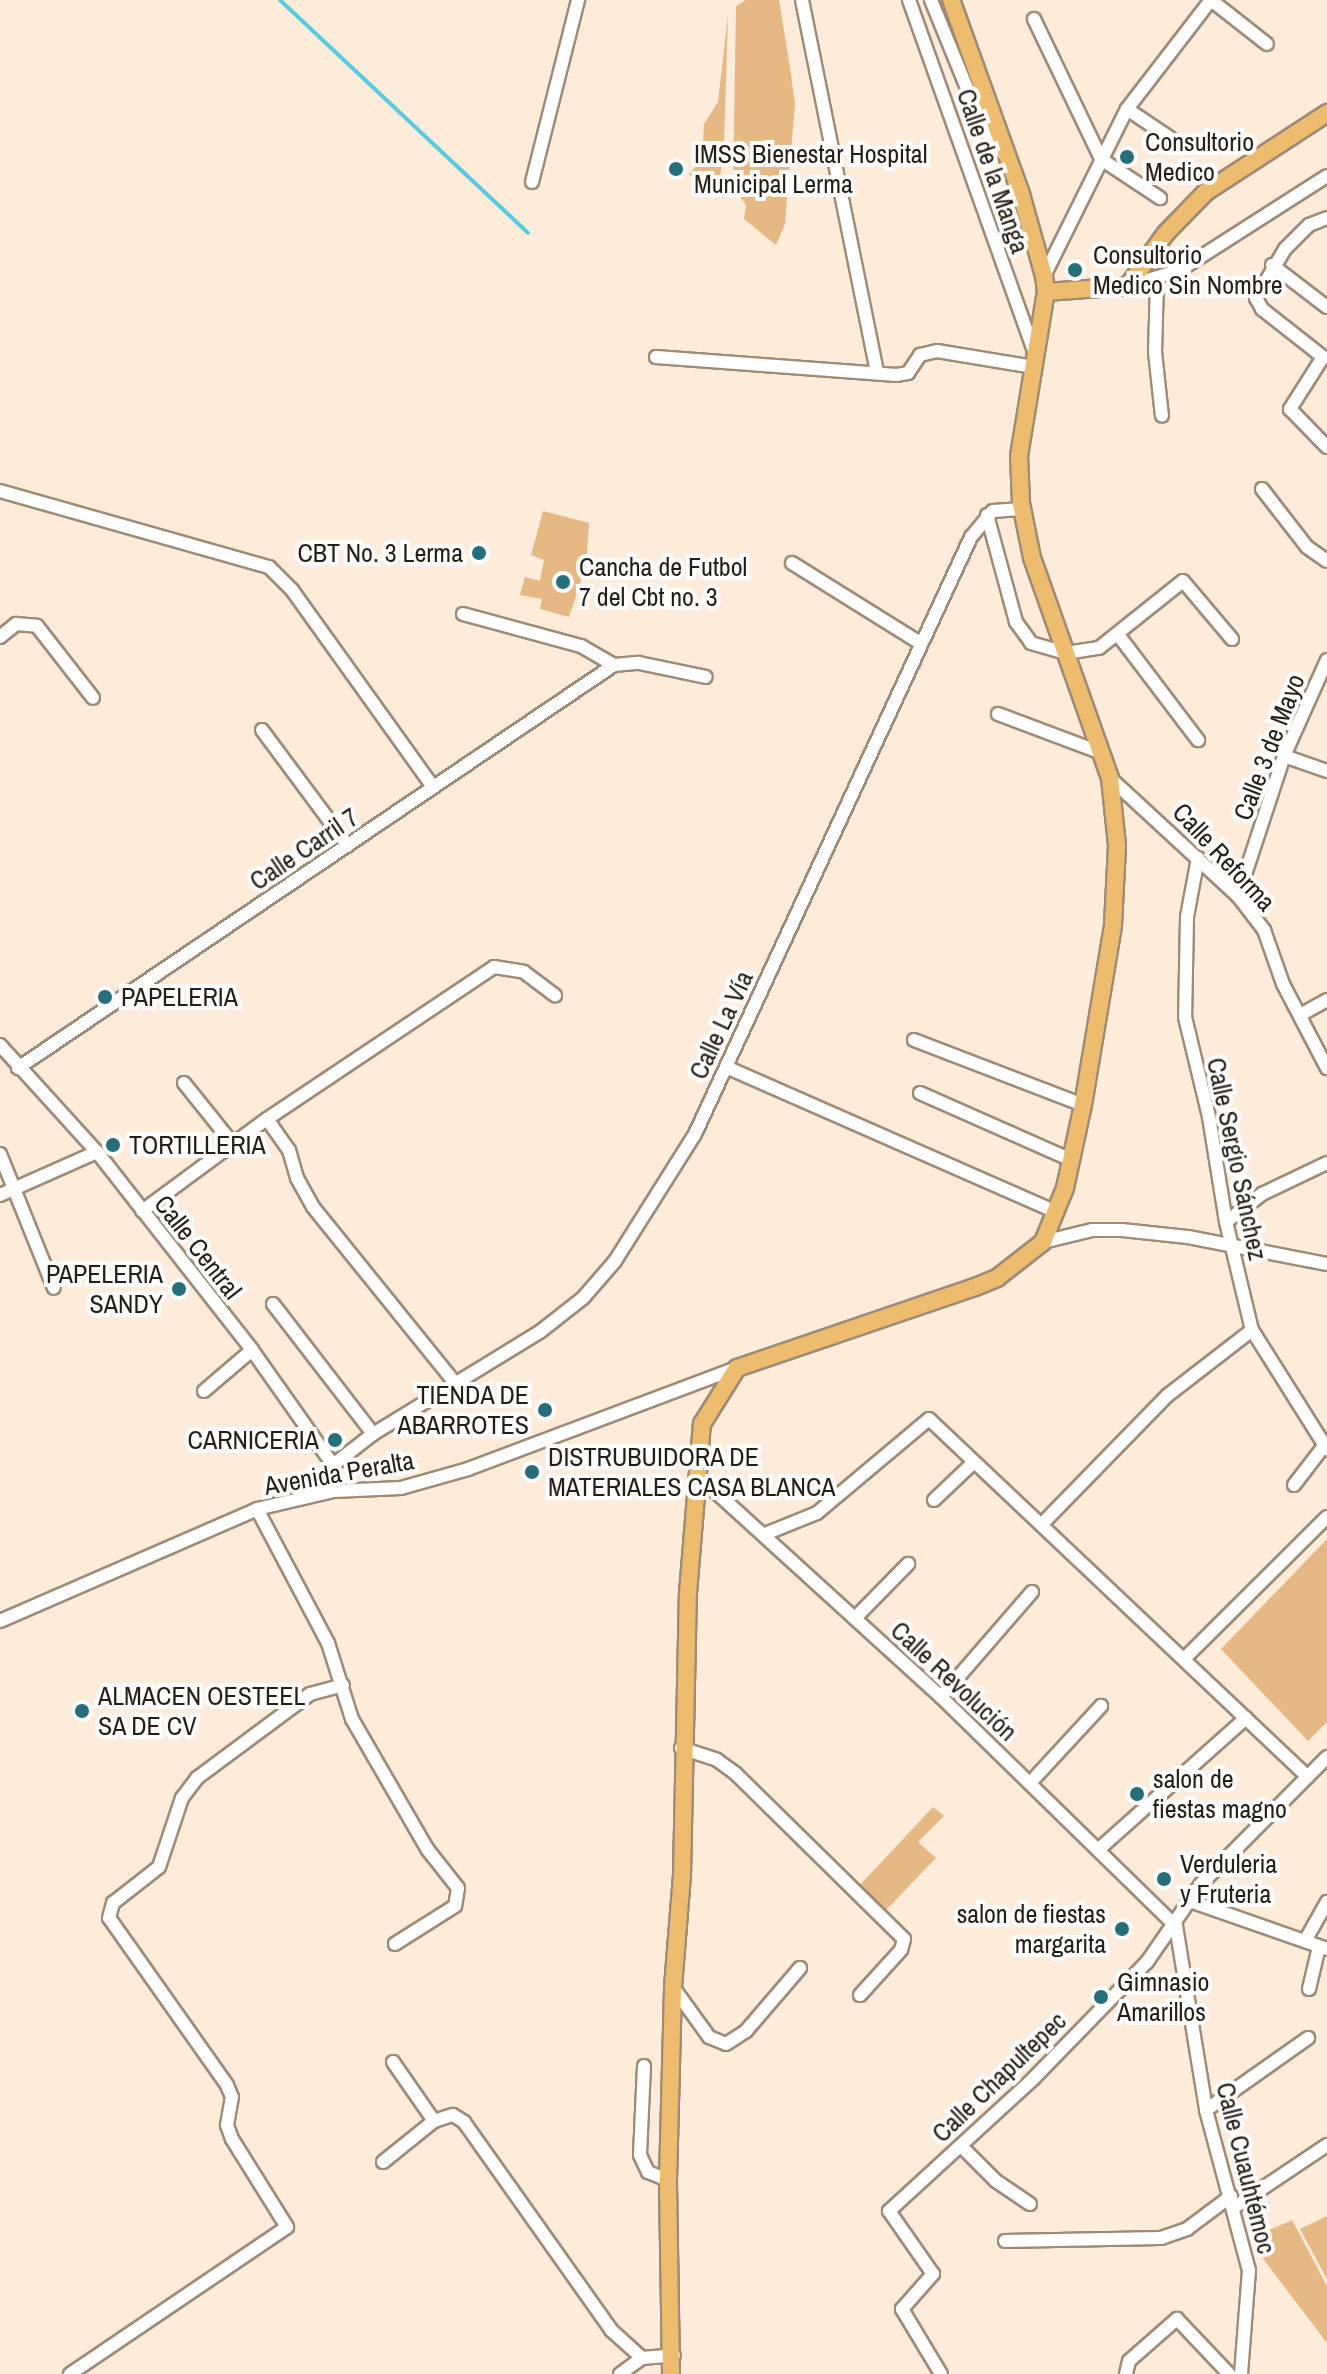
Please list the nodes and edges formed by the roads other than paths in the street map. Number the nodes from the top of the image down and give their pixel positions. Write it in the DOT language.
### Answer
graph roads {
  1 [pos="578,0"];
  2 [pos="802,0"];
  3 [pos="909,0"];
  4 [pos="931,0"];
  5 [pos="951,0"];
  6 [pos="1211,0"];
  7 [pos="1034,19"];
  8 [pos="1267,44"];
  9 [pos="1127,109"];
  10 [pos="1327,113"];
  11 [pos="1170,138"];
  12 [pos="1008,158"];
  13 [pos="1101,159"];
  14 [pos="1327,176"];
  15 [pos="532,182"];
  16 [pos="1160,198"];
  17 [pos="1327,218"];
  18 [pos="1272,265"];
  19 [pos="1157,281"];
  20 [pos="1045,284"];
  21 [pos="1128,286"];
  22 [pos="1327,307"];
  23 [pos="656,357"];
  24 [pos="1035,362"];
  25 [pos="877,372"];
  26 [pos="1162,416"];
  27 [pos="1327,447"];
  28 [pos="1262,489"];
  29 [pos="0,491"];
  30 [pos="1021,509"];
  31 [pos="987,515"];
  32 [pos="1327,561"];
  33 [pos="792,563"];
  34 [pos="463,614"];
  35 [pos="1119,636"];
  36 [pos="0,637"];
  37 [pos="1232,639"];
  38 [pos="920,643"];
  39 [pos="1066,653"];
  40 [pos="1327,660"];
  41 [pos="614,665"];
  42 [pos="706,677"];
  43 [pos="93,698"];
  44 [pos="998,714"];
  45 [pos="262,730"];
  46 [pos="1198,740"];
  47 [pos="1102,753"];
  48 [pos="1284,756"];
  49 [pos="1327,771"];
  50 [pos="1110,778"];
  51 [pos="433,787"];
  52 [pos="348,846"];
  53 [pos="1198,858"];
  54 [pos="1238,896"];
  55 [pos="555,995"];
  56 [pos="1327,1000"];
  57 [pos="1300,1015"];
  58 [pos="914,1040"];
  59 [pos="0,1045"];
  60 [pos="726,1067"];
  61 [pos="18,1068"];
  62 [pos="1327,1068"];
  63 [pos="184,1083"];
  64 [pos="920,1093"];
  65 [pos="1083,1105"];
  66 [pos="267,1119"];
  67 [pos="232,1143"];
  68 [pos="97,1152"];
  69 [pos="0,1154"];
  70 [pos="1071,1160"];
  71 [pos="1327,1163"];
  72 [pos="16,1188"];
  73 [pos="0,1195"];
  74 [pos="142,1211"];
  75 [pos="1056,1212"];
  76 [pos="1226,1222"];
  77 [pos="1043,1242"];
  78 [pos="1233,1245"];
  79 [pos="1327,1264"];
  80 [pos="54,1288"];
  81 [pos="273,1304"];
  82 [pos="1252,1330"];
  83 [pos="252,1350"];
  84 [pos="737,1368"];
  85 [pos="454,1382"];
  86 [pos="204,1391"];
  87 [pos="373,1434"];
  88 [pos="1325,1448"];
  89 [pos="974,1462"];
  90 [pos="333,1465"];
  91 [pos="696,1474"];
  92 [pos="1294,1485"];
  93 [pos="334,1491"];
  94 [pos="934,1500"];
  95 [pos="257,1509"];
  96 [pos="1327,1517"];
  97 [pos="1042,1524"];
  98 [pos="765,1534"];
  99 [pos="908,1564"];
  100 [pos="1032,1592"];
  101 [pos="855,1618"];
  102 [pos="0,1621"];
  103 [pos="1185,1658"];
  104 [pos="343,1685"];
  105 [pos="941,1697"];
  106 [pos="1101,1706"];
  107 [pos="1246,1718"];
  108 [pos="681,1748"];
  109 [pos="1327,1757"];
  110 [pos="1308,1777"];
  111 [pos="1030,1783"];
  112 [pos="1099,1849"];
  113 [pos="1190,1901"];
  114 [pos="1327,1902"];
  115 [pos="1176,1926"];
  116 [pos="1305,1941"];
  117 [pos="395,1944"];
  118 [pos="1323,1948"];
  119 [pos="800,1968"];
  120 [pos="673,1987"];
  121 [pos="1309,1989"];
  122 [pos="860,1995"];
  123 [pos="1308,2038"];
  124 [pos="393,2062"];
  125 [pos="644,2066"];
  126 [pos="1206,2110"];
  127 [pos="434,2121"];
  128 [pos="1327,2145"];
  129 [pos="961,2146"];
  130 [pos="383,2162"];
  131 [pos="668,2180"];
  132 [pos="1233,2201"];
  133 [pos="1030,2204"];
  134 [pos="1005,2241"];
  135 [pos="674,2355"];
  136 [pos="642,2358"];
  137 [pos="70,2374"];
  138 [pos="620,2374"];
  139 [pos="671,2374"];
  140 [pos="941,2374"];
  141 [pos="1126,2374"];
  142 [pos="1229,2374"];
  143 [pos="1241,2374"];
  1 -- 15 [label="street"];
  2 -- 25 [label="street"];
  3 -- 24 [label="street, Calle de la Manga"];
  4 -- 12 [label="street"];
  5 -- 12 [label="main road"];
  6 -- 8 [label="street"];
  6 -- 9 [label="street"];
  7 -- 13 [label="street"];
  9 -- 11 [label="street"];
  9 -- 13 [label="street"];
  10 -- 21 [label="main road"];
  12 -- 20 [label="main road"];
  13 -- 16 [label="street"];
  13 -- 20 [label="street"];
  14 -- 19 [label="street"];
  17 -- 18 [label="street"];
  18 -- 22 [label="street"];
  18 -- 27 [label="street"];
  19 -- 21 [label="street"];
  19 -- 26 [label="street"];
  20 -- 21 [label="main road"];
  20 -- 24 [label="main road"];
  23 -- 25 [label="street"];
  24 -- 25 [label="street"];
  24 -- 30 [label="main road"];
  28 -- 32 [label="street"];
  29 -- 51 [label="street"];
  30 -- 31 [label="street"];
  30 -- 39 [label="main road"];
  31 -- 38 [label="street, Calle La Vía"];
  31 -- 39 [label="street"];
  33 -- 38 [label="street"];
  34 -- 41 [label="street"];
  35 -- 37 [label="street"];
  35 -- 39 [label="street"];
  35 -- 46 [label="street"];
  36 -- 43 [label="street"];
  38 -- 60 [label="street, Calle La Vía"];
  39 -- 47 [label="main road"];
  40 -- 48 [label="street, Calle 3 de Mayo"];
  41 -- 42 [label="street"];
  41 -- 51 [label="street, Calle Carril 7"];
  44 -- 47 [label="street"];
  45 -- 52 [label="street"];
  47 -- 50 [label="main road"];
  48 -- 49 [label="street"];
  48 -- 54 [label="street, Calle 3 de Mayo"];
  50 -- 53 [label="street, Calle Reforma"];
  50 -- 65 [label="main road"];
  51 -- 52 [label="street, Calle Carril 7"];
  52 -- 61 [label="street, Calle Carril 7"];
  53 -- 54 [label="street, Calle Reforma"];
  53 -- 76 [label="street, Calle Sergio Sánchez"];
  54 -- 57 [label="street, Calle Reforma"];
  55 -- 66 [label="street"];
  56 -- 57 [label="street"];
  57 -- 62 [label="street, Calle Reforma"];
  58 -- 65 [label="street"];
  59 -- 61 [label="street, Calle Central"];
  60 -- 75 [label="street"];
  60 -- 85 [label="street, Calle La Vía"];
  61 -- 68 [label="street, Calle Central"];
  63 -- 67 [label="street"];
  64 -- 70 [label="street"];
  65 -- 70 [label="main road"];
  66 -- 67 [label="street"];
  66 -- 85 [label="street"];
  67 -- 74 [label="street"];
  68 -- 72 [label="street"];
  68 -- 74 [label="street, Calle Central"];
  69 -- 72 [label="street"];
  70 -- 75 [label="main road"];
  71 -- 76 [label="street"];
  72 -- 73 [label="street"];
  72 -- 80 [label="street"];
  74 -- 83 [label="street, Calle Central"];
  75 -- 77 [label="main road"];
  76 -- 78 [label="street, Calle Sergio Sánchez"];
  77 -- 78 [label="street"];
  77 -- 84 [label="main road"];
  78 -- 79 [label="street"];
  78 -- 82 [label="street, Calle Sergio Sánchez"];
  81 -- 87 [label="street"];
  82 -- 88 [label="street, Calle Sergio Sánchez"];
  82 -- 97 [label="street"];
  83 -- 86 [label="street"];
  83 -- 90 [label="street, Calle Central"];
  84 -- 91 [label="main road"];
  84 -- 93 [label="street, Avenida Peralta"];
  85 -- 87 [label="street, Calle La Vía"];
  87 -- 90 [label="street, Calle La Vía"];
  88 -- 92 [label="street"];
  89 -- 94 [label="street"];
  89 -- 97 [label="street"];
  89 -- 98 [label="street"];
  90 -- 93 [label="street"];
  91 -- 98 [label="street, Calle Revolución"];
  91 -- 108 [label="main road"];
  93 -- 95 [label="street, Avenida Peralta"];
  95 -- 102 [label="street, Avenida Peralta"];
  95 -- 104 [label="street"];
  96 -- 103 [label="street"];
  97 -- 103 [label="street"];
  98 -- 101 [label="street, Calle Revolución"];
  99 -- 101 [label="street"];
  100 -- 105 [label="street"];
  101 -- 105 [label="street, Calle Revolución"];
  103 -- 107 [label="street"];
  104 -- 117 [label="street"];
  104 -- 137 [label="street"];
  105 -- 111 [label="street, Calle Revolución"];
  106 -- 111 [label="street"];
  107 -- 110 [label="street"];
  107 -- 112 [label="street"];
  108 -- 120 [label="main road"];
  108 -- 122 [label="street"];
  109 -- 110 [label="street, Calle Chapultepec"];
  110 -- 113 [label="street, Calle Chapultepec"];
  111 -- 112 [label="street, Calle Revolución"];
  112 -- 115 [label="street, Calle Revolución"];
  113 -- 115 [label="street, Calle Chapultepec"];
  113 -- 116 [label="street"];
  114 -- 116 [label="street"];
  115 -- 126 [label="street, Calle Cuauhtémoc"];
  115 -- 129 [label="street, Calle Chapultepec"];
  116 -- 118 [label="street"];
  118 -- 121 [label="street"];
  119 -- 120 [label="street"];
  120 -- 131 [label="main road"];
  123 -- 126 [label="street"];
  124 -- 127 [label="street"];
  125 -- 131 [label="street"];
  126 -- 132 [label="street, Calle Cuauhtémoc"];
  127 -- 130 [label="street"];
  127 -- 136 [label="street"];
  128 -- 132 [label="street"];
  129 -- 133 [label="street"];
  129 -- 140 [label="street, Calle Chapultepec"];
  131 -- 135 [label="main road"];
  132 -- 134 [label="street"];
  132 -- 143 [label="street, Calle Cuauhtémoc"];
  135 -- 136 [label="street"];
  135 -- 139 [label="main road"];
  136 -- 138 [label="street"];
  141 -- 142 [label="street"];
}
